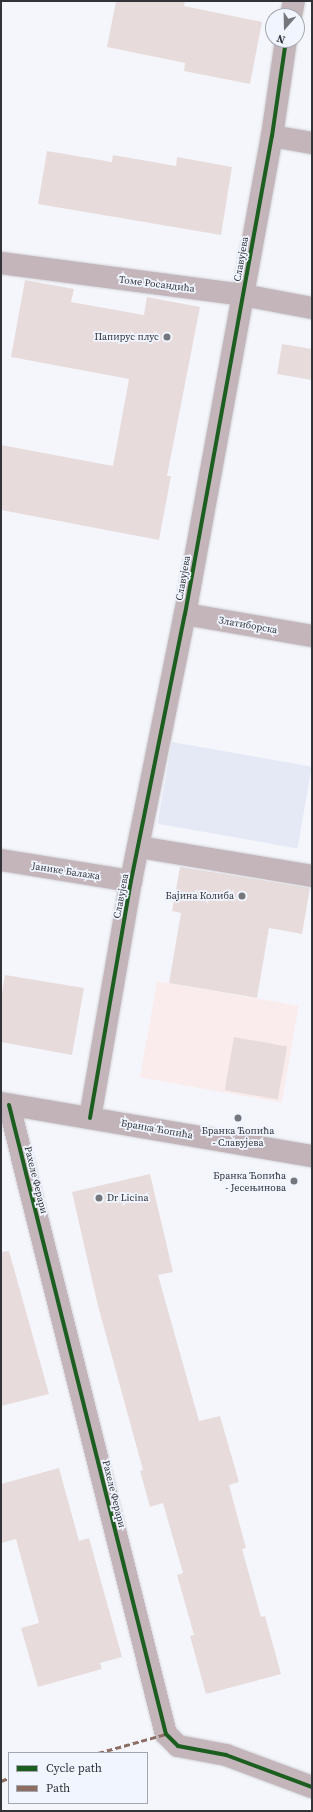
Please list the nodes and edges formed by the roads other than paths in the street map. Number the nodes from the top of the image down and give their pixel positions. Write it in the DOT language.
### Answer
graph roads {
  1 [pos="285,48"];
  2 [pos="272,136"];
  3 [pos="312,143"];
  4 [pos="1,263"];
  5 [pos="243,295"];
  6 [pos="312,308"];
  7 [pos="185,614"];
  8 [pos="312,636"];
  9 [pos="139,846"];
  10 [pos="1,860"];
  11 [pos="312,876"];
  12 [pos="131,881"];
  13 [pos="5,1104"];
  14 [pos="90,1118"];
  15 [pos="312,1156"];
  16 [pos="312,1787"];
  1 -- 2 [label="street, Славујева"];
  2 -- 3 [label="street"];
  2 -- 5 [label="street, Славујева"];
  4 -- 5 [label="street, Томе Росандића"];
  5 -- 6 [label="street, Томе Росандића"];
  5 -- 7 [label="street, Славујева"];
  7 -- 8 [label="street, Златиборска"];
  7 -- 9 [label="street, Славујева"];
  9 -- 11 [label="street"];
  9 -- 12 [label="street, Славујева"];
  10 -- 12 [label="street, Јанике Балажа"];
  12 -- 14 [label="street, Славујева"];
  13 -- 14 [label="street, Бранка Ћопића"];
  13 -- 16 [label="street, Рахеле Ферари"];
  14 -- 15 [label="street, Бранка Ћопића"];
}
